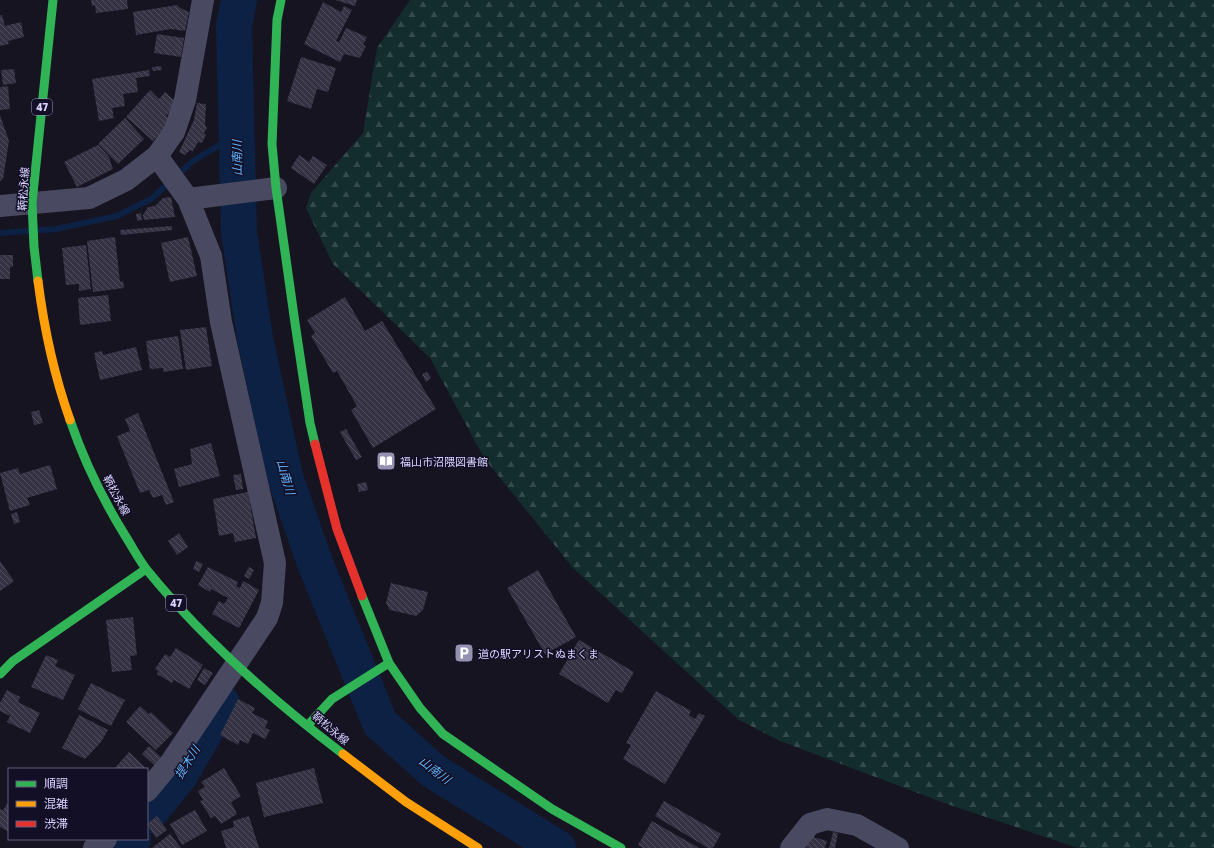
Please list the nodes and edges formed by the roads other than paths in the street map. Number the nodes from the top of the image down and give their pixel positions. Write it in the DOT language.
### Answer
graph roads {
  1 [pos="54,0"];
  2 [pos="203,0"];
  3 [pos="281,0"];
  4 [pos="180,182"];
  5 [pos="269,189"];
  6 [pos="0,206"];
  7 [pos="32,209"];
  8 [pos="146,569"];
  9 [pos="390,663"];
  10 [pos="235,664"];
  11 [pos="0,674"];
  12 [pos="308,724"];
  13 [pos="148,790"];
  14 [pos="105,840"];
  15 [pos="94,848"];
  16 [pos="478,848"];
  17 [pos="621,848"];
  18 [pos="791,848"];
  19 [pos="898,848"];
  1 -- 7 [label="street, 鞆松永線 / 47"];
  2 -- 4 [label="street"];
  3 -- 5 [label="street"];
  4 -- 5 [label="street"];
  4 -- 7 [label="street"];
  4 -- 10 [label="street"];
  5 -- 9 [label="street"];
  6 -- 7 [label="street"];
  7 -- 8 [label="street, 鞆松永線 / 47"];
  8 -- 10 [label="street, 鞆松永線 / 47"];
  8 -- 11 [label="street"];
  9 -- 12 [label="street"];
  9 -- 17 [label="street"];
  10 -- 12 [label="street, 鞆松永線 / 47"];
  10 -- 13 [label="street"];
  12 -- 16 [label="street, 鞆松永線 / 47"];
  14 -- 15 [label="street"];
  18 -- 19 [label="street"];
}
